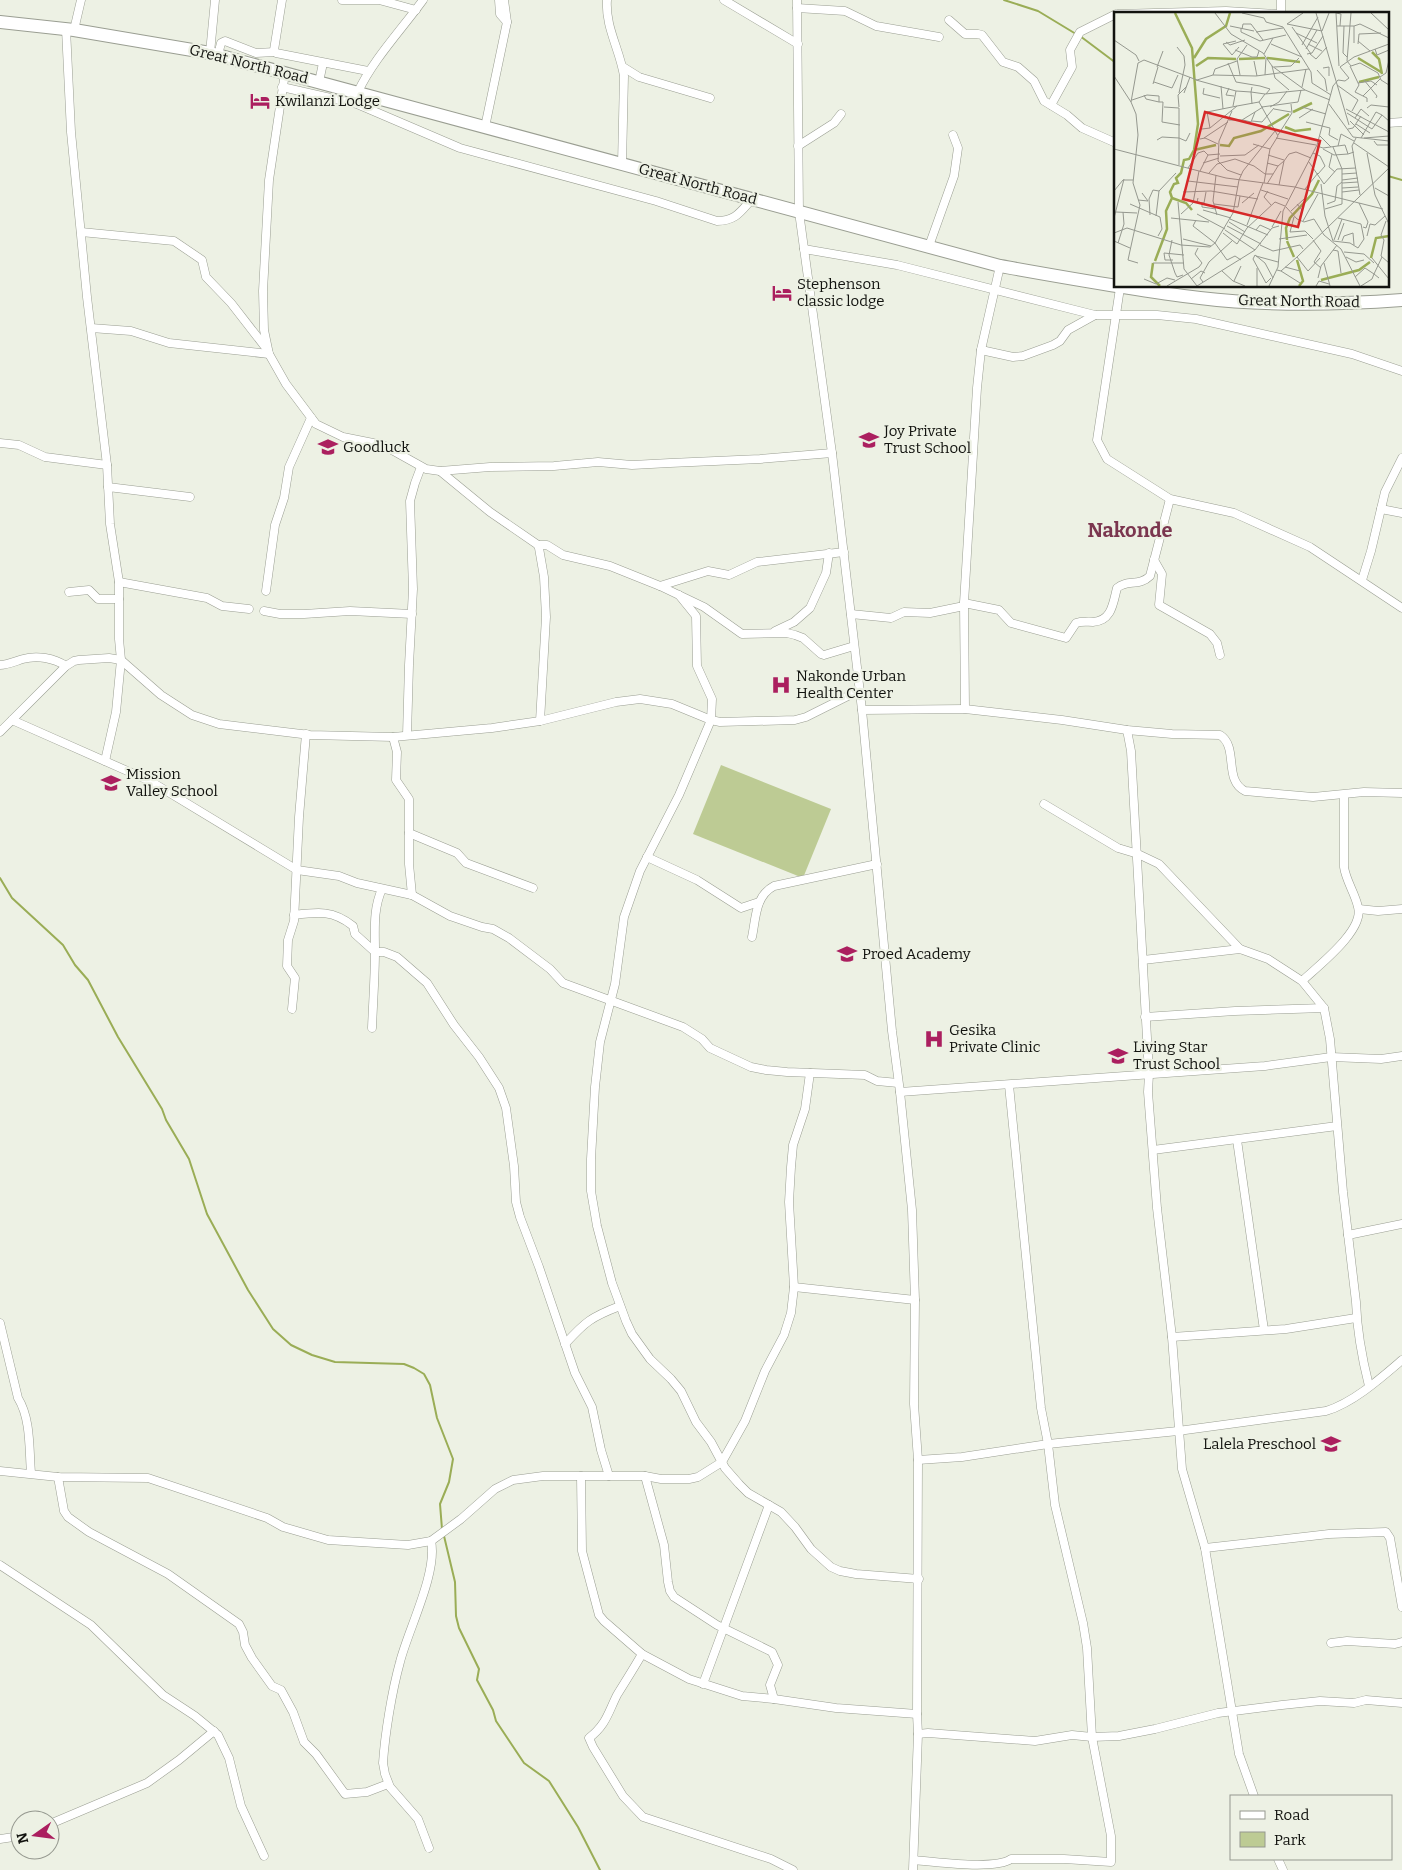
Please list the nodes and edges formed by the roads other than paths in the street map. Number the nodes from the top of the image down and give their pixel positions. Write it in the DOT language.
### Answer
graph roads {
  1 [pos="81,0"];
  2 [pos="215,0"];
  3 [pos="282,0"];
  4 [pos="342,0"];
  5 [pos="423,0"];
  6 [pos="499,0"];
  7 [pos="504,0"];
  8 [pos="607,0"];
  9 [pos="724,0"];
  10 [pos="797,4"];
  11 [pos="416,10"];
  12 [pos="1190,12"];
  13 [pos="1244,12"];
  14 [pos="1114,15"];
  15 [pos="950,20"];
  16 [pos="0,22"];
  17 [pos="507,22"];
  18 [pos="70,29"];
  19 [pos="940,37"];
  20 [pos="798,44"];
  21 [pos="275,52"];
  22 [pos="214,54"];
  23 [pos="254,59"];
  24 [pos="323,63"];
  25 [pos="623,68"];
  26 [pos="368,71"];
  27 [pos="285,73"];
  28 [pos="319,82"];
  29 [pos="282,87"];
  30 [pos="358,92"];
  31 [pos="710,98"];
  32 [pos="1051,105"];
  33 [pos="841,114"];
  34 [pos="485,127"];
  35 [pos="953,134"];
  36 [pos="1114,142"];
  37 [pos="798,146"];
  38 [pos="622,164"];
  39 [pos="752,199"];
  40 [pos="799,212"];
  41 [pos="81,232"];
  42 [pos="928,246"];
  43 [pos="804,249"];
  44 [pos="1000,266"];
  45 [pos="1114,285"];
  46 [pos="1129,288"];
  47 [pos="995,289"];
  48 [pos="1402,300"];
  49 [pos="1095,315"];
  50 [pos="1115,316"];
  51 [pos="91,328"];
  52 [pos="981,350"];
  53 [pos="268,352"];
  54 [pos="1402,371"];
  55 [pos="311,418"];
  56 [pos="0,443"];
  57 [pos="832,452"];
  58 [pos="1402,458"];
  59 [pos="107,465"];
  60 [pos="421,467"];
  61 [pos="440,471"];
  62 [pos="108,487"];
  63 [pos="190,497"];
  64 [pos="1170,499"];
  65 [pos="1381,509"];
  66 [pos="1402,513"];
  67 [pos="538,545"];
  68 [pos="844,552"];
  69 [pos="829,553"];
  70 [pos="1154,560"];
  71 [pos="1362,580"];
  72 [pos="119,582"];
  73 [pos="660,586"];
  74 [pos="266,591"];
  75 [pos="69,592"];
  76 [pos="679,595"];
  77 [pos="119,599"];
  78 [pos="964,604"];
  79 [pos="1402,608"];
  80 [pos="249,609"];
  81 [pos="264,611"];
  82 [pos="412,614"];
  83 [pos="851,614"];
  84 [pos="771,634"];
  85 [pos="854,646"];
  86 [pos="1220,655"];
  87 [pos="121,660"];
  88 [pos="0,665"];
  89 [pos="66,666"];
  90 [pos="860,690"];
  91 [pos="862,710"];
  92 [pos="965,710"];
  93 [pos="12,720"];
  94 [pos="711,720"];
  95 [pos="540,721"];
  96 [pos="1127,730"];
  97 [pos="0,732"];
  98 [pos="306,734"];
  99 [pos="407,735"];
  100 [pos="393,737"];
  101 [pos="105,760"];
  102 [pos="1402,793"];
  103 [pos="1344,795"];
  104 [pos="1044,804"];
  105 [pos="410,833"];
  106 [pos="1138,854"];
  107 [pos="647,857"];
  108 [pos="877,864"];
  109 [pos="297,870"];
  110 [pos="533,888"];
  111 [pos="382,889"];
  112 [pos="412,895"];
  113 [pos="759,902"];
  114 [pos="1359,909"];
  115 [pos="1402,909"];
  116 [pos="294,915"];
  117 [pos="752,937"];
  118 [pos="1240,949"];
  119 [pos="375,952"];
  120 [pos="1143,960"];
  121 [pos="1302,982"];
  122 [pos="611,999"];
  123 [pos="1324,1008"];
  124 [pos="292,1009"];
  125 [pos="1145,1018"];
  126 [pos="372,1028"];
  127 [pos="1402,1056"];
  128 [pos="1331,1057"];
  129 [pos="810,1072"];
  130 [pos="1149,1074"];
  131 [pos="898,1083"];
  132 [pos="1009,1086"];
  133 [pos="900,1092"];
  134 [pos="1337,1126"];
  135 [pos="1237,1140"];
  136 [pos="1153,1150"];
  137 [pos="1402,1224"];
  138 [pos="1348,1236"];
  139 [pos="794,1287"];
  140 [pos="915,1300"];
  141 [pos="620,1306"];
  142 [pos="1356,1318"];
  143 [pos="0,1324"];
  144 [pos="1264,1330"];
  145 [pos="1172,1337"];
  146 [pos="565,1344"];
  147 [pos="1402,1360"];
  148 [pos="1369,1386"];
  149 [pos="1178,1431"];
  150 [pos="1048,1444"];
  151 [pos="918,1460"];
  152 [pos="722,1462"];
  153 [pos="0,1471"];
  154 [pos="31,1473"];
  155 [pos="581,1476"];
  156 [pos="609,1476"];
  157 [pos="645,1476"];
  158 [pos="58,1477"];
  159 [pos="769,1505"];
  160 [pos="431,1541"];
  161 [pos="1205,1548"];
  162 [pos="0,1565"];
  163 [pos="919,1579"];
  164 [pos="1402,1607"];
  165 [pos="724,1629"];
  166 [pos="1402,1642"];
  167 [pos="1331,1643"];
  168 [pos="642,1654"];
  169 [pos="703,1684"];
  170 [pos="774,1699"];
  171 [pos="1402,1703"];
  172 [pos="1232,1711"];
  173 [pos="917,1714"];
  174 [pos="214,1731"];
  175 [pos="918,1734"];
  176 [pos="1092,1737"];
  177 [pos="388,1784"];
  178 [pos="1254,1795"];
  179 [pos="60,1820"];
  180 [pos="429,1848"];
  181 [pos="264,1856"];
  182 [pos="914,1860"];
  183 [pos="794,1870"];
  184 [pos="913,1870"];
  1 -- 18 [label="street"];
  2 -- 22 [label="street"];
  3 -- 21 [label="street"];
  4 -- 11 [label="street"];
  5 -- 11 [label="street"];
  6 -- 17 [label="street"];
  7 -- 17 [label="street"];
  8 -- 25 [label="street"];
  9 -- 20 [label="street"];
  10 -- 19 [label="street"];
  10 -- 20 [label="street"];
  11 -- 26 [label="street"];
  12 -- 13 [label="street"];
  14 -- 32 [label="street"];
  15 -- 32 [label="street"];
  16 -- 18 [label="highway, Great North Road"];
  17 -- 34 [label="street"];
  18 -- 22 [label="highway, Great North Road"];
  18 -- 41 [label="street"];
  20 -- 37 [label="street"];
  21 -- 23 [label="street"];
  21 -- 24 [label="street"];
  22 -- 23 [label="highway, Great North Road"];
  23 -- 27 [label="highway, Great North Road"];
  24 -- 26 [label="street"];
  24 -- 28 [label="street"];
  25 -- 31 [label="street"];
  25 -- 38 [label="street"];
  26 -- 30 [label="street"];
  27 -- 28 [label="highway, Great North Road"];
  27 -- 29 [label="street"];
  28 -- 30 [label="highway, Great North Road"];
  29 -- 39 [label="street"];
  29 -- 53 [label="street"];
  30 -- 34 [label="highway, Great North Road"];
  32 -- 36 [label="street"];
  33 -- 37 [label="street"];
  34 -- 38 [label="highway, Great North Road"];
  35 -- 42 [label="street"];
  37 -- 40 [label="street"];
  38 -- 39 [label="highway, Great North Road"];
  39 -- 40 [label="highway, Great North Road"];
  40 -- 42 [label="highway, Great North Road"];
  40 -- 43 [label="street"];
  41 -- 51 [label="street"];
  41 -- 53 [label="street"];
  42 -- 44 [label="highway, Great North Road"];
  43 -- 47 [label="street"];
  43 -- 57 [label="street"];
  44 -- 45 [label="highway, Great North Road"];
  44 -- 47 [label="street"];
  46 -- 48 [label="highway, Great North Road"];
  46 -- 50 [label="street"];
  47 -- 49 [label="street"];
  47 -- 52 [label="street"];
  49 -- 50 [label="street"];
  49 -- 52 [label="street"];
  50 -- 54 [label="street"];
  50 -- 64 [label="street"];
  51 -- 53 [label="street"];
  51 -- 59 [label="street"];
  52 -- 78 [label="street"];
  53 -- 55 [label="street"];
  55 -- 60 [label="street"];
  55 -- 74 [label="street"];
  56 -- 59 [label="street"];
  57 -- 61 [label="street"];
  57 -- 68 [label="street"];
  58 -- 65 [label="street"];
  59 -- 62 [label="street"];
  60 -- 61 [label="street"];
  60 -- 82 [label="street"];
  61 -- 67 [label="street"];
  62 -- 63 [label="street"];
  62 -- 72 [label="street"];
  64 -- 70 [label="street"];
  64 -- 71 [label="street"];
  65 -- 66 [label="street"];
  65 -- 71 [label="street"];
  67 -- 73 [label="street"];
  67 -- 95 [label="street"];
  68 -- 69 [label="street"];
  68 -- 83 [label="street"];
  69 -- 73 [label="street"];
  69 -- 84 [label="street"];
  70 -- 78 [label="street"];
  70 -- 86 [label="street"];
  71 -- 79 [label="street"];
  72 -- 77 [label="street"];
  72 -- 80 [label="street"];
  73 -- 76 [label="street"];
  75 -- 77 [label="street"];
  76 -- 84 [label="street"];
  76 -- 94 [label="street"];
  77 -- 87 [label="street"];
  78 -- 83 [label="street"];
  78 -- 92 [label="street"];
  81 -- 82 [label="street"];
  82 -- 99 [label="street"];
  83 -- 85 [label="street"];
  84 -- 85 [label="street"];
  85 -- 90 [label="street"];
  87 -- 89 [label="street"];
  87 -- 98 [label="street"];
  87 -- 101 [label="street"];
  88 -- 89 [label="street"];
  89 -- 93 [label="street"];
  90 -- 91 [label="street"];
  90 -- 94 [label="street"];
  91 -- 92 [label="street"];
  91 -- 108 [label="street"];
  92 -- 96 [label="street"];
  93 -- 97 [label="street"];
  93 -- 101 [label="street"];
  94 -- 95 [label="street"];
  94 -- 107 [label="street"];
  95 -- 99 [label="street"];
  96 -- 103 [label="street"];
  96 -- 106 [label="street"];
  98 -- 100 [label="street"];
  98 -- 109 [label="street"];
  99 -- 100 [label="street"];
  100 -- 105 [label="street"];
  101 -- 109 [label="street"];
  102 -- 103 [label="street"];
  103 -- 114 [label="street"];
  104 -- 106 [label="street"];
  105 -- 110 [label="street"];
  105 -- 112 [label="street"];
  106 -- 118 [label="street"];
  106 -- 120 [label="street"];
  107 -- 113 [label="street"];
  107 -- 122 [label="street"];
  108 -- 113 [label="street"];
  108 -- 131 [label="street"];
  109 -- 111 [label="street"];
  109 -- 116 [label="street"];
  111 -- 112 [label="street"];
  111 -- 119 [label="street"];
  112 -- 122 [label="street"];
  113 -- 117 [label="street"];
  114 -- 115 [label="street"];
  114 -- 121 [label="street"];
  116 -- 119 [label="street"];
  116 -- 124 [label="street"];
  118 -- 120 [label="street"];
  118 -- 121 [label="street"];
  119 -- 126 [label="street"];
  119 -- 146 [label="street"];
  120 -- 125 [label="street"];
  121 -- 123 [label="street"];
  122 -- 129 [label="street"];
  122 -- 141 [label="street"];
  123 -- 125 [label="street"];
  123 -- 128 [label="street"];
  125 -- 130 [label="street"];
  127 -- 128 [label="street"];
  128 -- 130 [label="street"];
  128 -- 134 [label="street"];
  129 -- 131 [label="street"];
  129 -- 139 [label="street"];
  130 -- 132 [label="street"];
  130 -- 136 [label="street"];
  131 -- 133 [label="street"];
  132 -- 133 [label="street"];
  132 -- 150 [label="street"];
  133 -- 140 [label="street"];
  134 -- 135 [label="street"];
  134 -- 138 [label="street"];
  135 -- 136 [label="street"];
  135 -- 144 [label="street"];
  136 -- 145 [label="street"];
  137 -- 138 [label="street"];
  138 -- 142 [label="street"];
  139 -- 140 [label="street"];
  139 -- 152 [label="street"];
  140 -- 151 [label="street"];
  141 -- 146 [label="street"];
  141 -- 152 [label="street"];
  142 -- 144 [label="street"];
  142 -- 148 [label="street"];
  143 -- 154 [label="street"];
  144 -- 145 [label="street"];
  145 -- 149 [label="street"];
  146 -- 156 [label="street"];
  147 -- 148 [label="street"];
  148 -- 149 [label="street"];
  149 -- 150 [label="street"];
  149 -- 161 [label="street"];
  150 -- 151 [label="street"];
  150 -- 176 [label="street"];
  151 -- 163 [label="street"];
  152 -- 157 [label="street"];
  152 -- 159 [label="street"];
  153 -- 154 [label="street"];
  154 -- 158 [label="street"];
  155 -- 156 [label="street"];
  155 -- 160 [label="street"];
  155 -- 168 [label="street"];
  156 -- 157 [label="street"];
  157 -- 165 [label="street"];
  158 -- 160 [label="street"];
  158 -- 177 [label="street"];
  159 -- 163 [label="street"];
  159 -- 165 [label="street"];
  160 -- 177 [label="street"];
  161 -- 164 [label="street"];
  161 -- 172 [label="street"];
  162 -- 174 [label="street"];
  163 -- 173 [label="street"];
  165 -- 169 [label="street"];
  165 -- 170 [label="street"];
  166 -- 167 [label="street"];
  168 -- 169 [label="street"];
  168 -- 183 [label="street"];
  169 -- 170 [label="street"];
  170 -- 173 [label="street"];
  171 -- 172 [label="street"];
  172 -- 176 [label="street"];
  172 -- 178 [label="street"];
  173 -- 175 [label="street"];
  174 -- 179 [label="street"];
  174 -- 181 [label="street"];
  175 -- 176 [label="street"];
  175 -- 182 [label="street"];
  176 -- 182 [label="street"];
  177 -- 180 [label="street"];
  182 -- 184 [label="street"];
}
